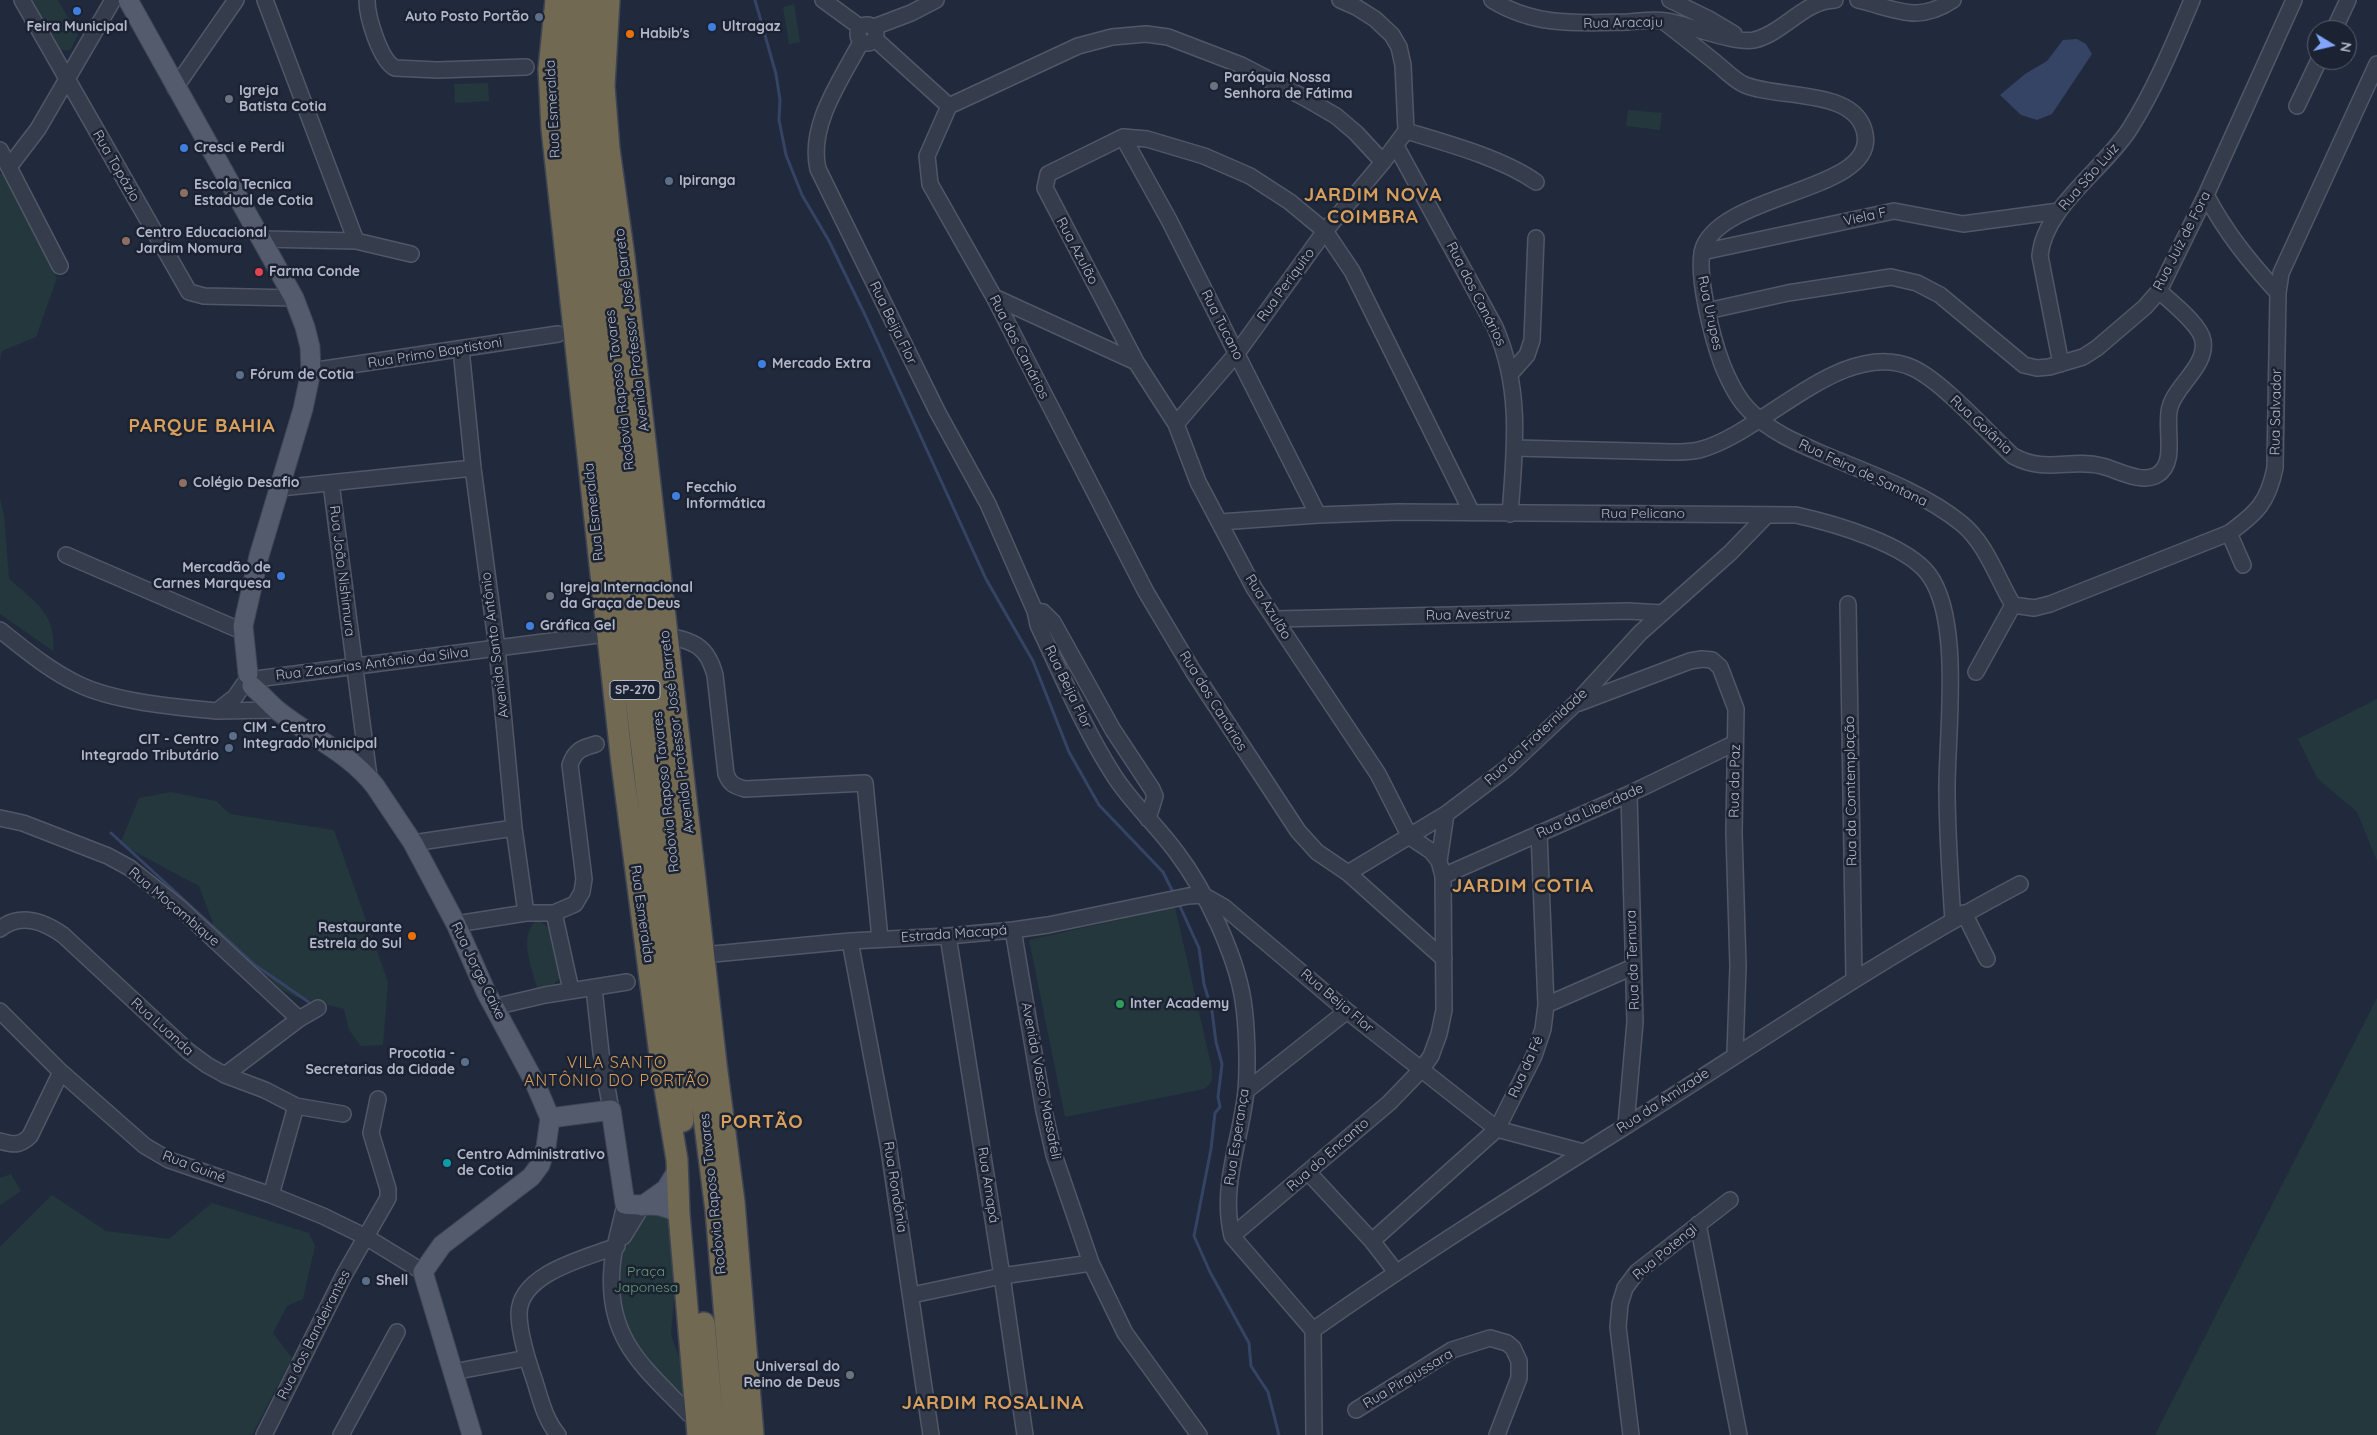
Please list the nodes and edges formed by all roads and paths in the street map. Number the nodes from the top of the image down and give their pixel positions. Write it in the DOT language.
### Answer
graph roads {
  1 [pos="22,0"];
  2 [pos="113,0"];
  3 [pos="128,0"];
  4 [pos="236,0"];
  5 [pos="265,0"];
  6 [pos="368,0"];
  7 [pos="556,0"];
  8 [pos="573,0"];
  9 [pos="591,0"];
  10 [pos="609,0"];
  11 [pos="823,0"];
  12 [pos="936,0"];
  13 [pos="1340,0"];
  14 [pos="1492,0"];
  15 [pos="1670,0"];
  16 [pos="1835,0"];
  17 [pos="1858,0"];
  18 [pos="1953,0"];
  19 [pos="2192,0"];
  20 [pos="2294,0"];
  21 [pos="2348,0"];
  22 [pos="2339,20"];
  23 [pos="1663,21"];
  24 [pos="868,34"];
  25 [pos="1743,42"];
  26 [pos="2377,64"];
  27 [pos="526,67"];
  28 [pos="2314,70"];
  29 [pos="67,82"];
  30 [pos="175,88"];
  31 [pos="949,106"];
  32 [pos="2297,106"];
  33 [pos="1406,131"];
  34 [pos="1123,137"];
  35 [pos="1396,146"];
  36 [pos="0,150"];
  37 [pos="1383,162"];
  38 [pos="9,167"];
  39 [pos="1536,182"];
  40 [pos="2206,195"];
  41 [pos="2059,211"];
  42 [pos="1325,231"];
  43 [pos="1536,238"];
  44 [pos="262,239"];
  45 [pos="356,241"];
  46 [pos="1702,252"];
  47 [pos="411,254"];
  48 [pos="60,266"];
  49 [pos="2159,290"];
  50 [pos="2278,293"];
  51 [pos="994,297"];
  52 [pos="294,298"];
  53 [pos="1707,311"];
  54 [pos="558,334"];
  55 [pos="461,349"];
  56 [pos="1237,353"];
  57 [pos="1136,362"];
  58 [pos="2061,364"];
  59 [pos="311,371"];
  60 [pos="1511,373"];
  61 [pos="1758,419"];
  62 [pos="1176,424"];
  63 [pos="1515,448"];
  64 [pos="473,468"];
  65 [pos="331,483"];
  66 [pos="280,488"];
  67 [pos="1472,513"];
  68 [pos="1510,514"];
  69 [pos="1318,515"];
  70 [pos="1767,515"];
  71 [pos="1220,522"];
  72 [pos="2229,533"];
  73 [pos="66,555"];
  74 [pos="2243,565"];
  75 [pos="621,573"];
  76 [pos="1848,604"];
  77 [pos="2013,604"];
  78 [pos="1035,610"];
  79 [pos="1628,611"];
  80 [pos="1662,613"];
  81 [pos="1275,619"];
  82 [pos="0,630"];
  83 [pos="244,632"];
  84 [pos="1640,633"];
  85 [pos="606,634"];
  86 [pos="666,636"];
  87 [pos="497,648"];
  88 [pos="354,665"];
  89 [pos="1976,672"];
  90 [pos="250,681"];
  91 [pos="1575,704"];
  92 [pos="277,710"];
  93 [pos="217,711"];
  94 [pos="1735,743"];
  95 [pos="596,744"];
  96 [pos="622,764"];
  97 [pos="369,778"];
  98 [pos="1629,794"];
  99 [pos="1446,814"];
  100 [pos="0,818"];
  101 [pos="1148,819"];
  102 [pos="514,828"];
  103 [pos="1539,834"];
  104 [pos="1410,837"];
  105 [pos="413,843"];
  106 [pos="1441,868"];
  107 [pos="1348,873"];
  108 [pos="2020,884"];
  109 [pos="1195,896"];
  110 [pos="526,913"];
  111 [pos="554,913"];
  112 [pos="1958,917"];
  113 [pos="456,924"];
  114 [pos="0,929"];
  115 [pos="1013,930"];
  116 [pos="948,936"];
  117 [pos="880,939"];
  118 [pos="850,941"];
  119 [pos="703,954"];
  120 [pos="1444,959"];
  121 [pos="1987,959"];
  122 [pos="1632,967"];
  123 [pos="1854,979"];
  124 [pos="627,982"];
  125 [pos="594,988"];
  126 [pos="571,990"];
  127 [pos="1546,1006"];
  128 [pos="494,1007"];
  129 [pos="318,1008"];
  130 [pos="0,1011"];
  131 [pos="1348,1011"];
  132 [pos="299,1019"];
  133 [pos="1735,1054"];
  134 [pos="1421,1070"];
  135 [pos="61,1072"];
  136 [pos="225,1075"];
  137 [pos="1246,1091"];
  138 [pos="378,1099"];
  139 [pos="296,1106"];
  140 [pos="611,1110"];
  141 [pos="343,1114"];
  142 [pos="550,1118"];
  143 [pos="1626,1126"];
  144 [pos="1497,1129"];
  145 [pos="0,1141"];
  146 [pos="1583,1152"];
  147 [pos="678,1171"];
  148 [pos="1308,1172"];
  149 [pos="271,1196"];
  150 [pos="1730,1200"];
  151 [pos="634,1205"];
  152 [pos="679,1214"];
  153 [pos="1698,1224"];
  154 [pos="366,1236"];
  155 [pos="1232,1236"];
  156 [pos="1372,1241"];
  157 [pos="617,1246"];
  158 [pos="1091,1263"];
  159 [pos="423,1272"];
  160 [pos="1396,1272"];
  161 [pos="1002,1276"];
  162 [pos="912,1295"];
  163 [pos="1313,1330"];
  164 [pos="398,1332"];
  165 [pos="527,1358"];
  166 [pos="453,1372"];
  167 [pos="1356,1410"];
  168 [pos="700,1428"];
  169 [pos="264,1435"];
  170 [pos="341,1435"];
  171 [pos="472,1435"];
  172 [pos="558,1435"];
  173 [pos="734,1435"];
  174 [pos="753,1435"];
  175 [pos="931,1435"];
  176 [pos="1025,1435"];
  177 [pos="1198,1435"];
  178 [pos="1314,1435"];
  179 [pos="1497,1435"];
  180 [pos="1631,1435"];
  181 [pos="1740,1435"];
  1 -- 29 [label="street, Rua Topázio"];
  2 -- 29 [label="street"];
  3 -- 30 [label="main road"];
  4 -- 30 [label="street"];
  5 -- 45 [label="street"];
  6 -- 27 [label="street"];
  7 -- 85 [label="highway, Rua Esmeralda"];
  8 -- 75 [label="highway, Rodovia Raposo Tavares / SP-270"];
  9 -- 173 [label="highway, Rodovia Raposo Tavares / SP-270"];
  10 -- 86 [label="highway, Avenida Professor José Barreto"];
  11 -- 24 [label="street"];
  12 -- 24 [label="street"];
  13 -- 33 [label="street"];
  14 -- 23 [label="street, Rua Aracaju"];
  15 -- 25 [label="street"];
  16 -- 25 [label="street"];
  17 -- 18 [label="street"];
  19 -- 41 [label="street, Rua São Luiz"];
  20 -- 40 [label="street, Rua Juíz de Fora"];
  21 -- 22 [label="street"];
  23 -- 25 [label="street, Rua Aracaju"];
  23 -- 46 [label="street, Rua Urupes"];
  24 -- 31 [label="street"];
  24 -- 78 [label="street, Rua Beija Flor"];
  26 -- 50 [label="street, Rua Salvador"];
  28 -- 32 [label="street"];
  29 -- 38 [label="street"];
  29 -- 52 [label="street, Rua Topázio"];
  30 -- 44 [label="main road"];
  31 -- 37 [label="street"];
  31 -- 51 [label="street, Rua dos Canários"];
  33 -- 35 [label="street, Rua Periquito"];
  33 -- 39 [label="street"];
  34 -- 42 [label="street"];
  34 -- 56 [label="street, Rua Tucano"];
  34 -- 57 [label="street, Rua Azulão"];
  35 -- 37 [label="street, Rua Periquito"];
  35 -- 60 [label="street, Rua dos Canários"];
  36 -- 38 [label="street"];
  37 -- 42 [label="street, Rua Periquito"];
  38 -- 48 [label="street"];
  40 -- 49 [label="street, Rua Juíz de Fora"];
  40 -- 50 [label="street"];
  41 -- 46 [label="street, Viela F"];
  41 -- 58 [label="street, Rua São Luiz"];
  42 -- 56 [label="street, Rua Periquito"];
  42 -- 67 [label="street"];
  43 -- 60 [label="street"];
  44 -- 45 [label="street"];
  44 -- 52 [label="main road"];
  45 -- 47 [label="street"];
  46 -- 53 [label="street, Rua Urupes"];
  49 -- 58 [label="street, Rua Juíz de Fora"];
  49 -- 61 [label="street, Rua Goiânia"];
  50 -- 72 [label="street, Rua Salvador"];
  51 -- 57 [label="street"];
  51 -- 107 [label="street, Rua dos Canários"];
  52 -- 59 [label="main road"];
  53 -- 58 [label="street, Rua Juíz de Fora"];
  53 -- 61 [label="street, Rua Urupes"];
  54 -- 55 [label="street, Rua Primo Baptistoni"];
  55 -- 59 [label="street, Rua Primo Baptistoni"];
  55 -- 64 [label="street, Avenida Santo Antônio"];
  56 -- 62 [label="street, Rua Periquito"];
  56 -- 69 [label="street, Rua Tucano"];
  57 -- 62 [label="street, Rua Azulão"];
  59 -- 66 [label="main road"];
  60 -- 63 [label="street, Rua dos Canários"];
  61 -- 63 [label="street"];
  61 -- 77 [label="street, Rua Feira de Santana"];
  62 -- 71 [label="street, Rua Azulão"];
  63 -- 68 [label="street, Rua dos Canários"];
  64 -- 65 [label="street"];
  64 -- 87 [label="street, Avenida Santo Antônio"];
  65 -- 66 [label="street"];
  65 -- 88 [label="street, Rua João Nishimura"];
  66 -- 83 [label="main road"];
  67 -- 68 [label="street, Rua Pelicano"];
  67 -- 69 [label="street, Rua Pelicano"];
  68 -- 70 [label="street, Rua Pelicano"];
  69 -- 71 [label="street, Rua Pelicano"];
  70 -- 80 [label="street, Rua da Fraternidade"];
  70 -- 112 [label="street, Rua Pelicano"];
  71 -- 81 [label="street, Rua Azulão"];
  72 -- 74 [label="street"];
  72 -- 77 [label="street, Rua Salvador"];
  73 -- 83 [label="street"];
  75 -- 96 [label="highway"];
  75 -- 168 [label="highway, Rodovia Raposo Tavares / SP-270"];
  76 -- 123 [label="street, Rua da Comtemplação"];
  77 -- 89 [label="street"];
  78 -- 101 [label="street, Rua Beija Flor"];
  78 -- 101 [label="street"];
  79 -- 80 [label="street, Rua Avestruz"];
  79 -- 81 [label="street, Rua Avestruz"];
  79 -- 84 [label="street"];
  80 -- 84 [label="street, Rua da Fraternidade"];
  81 -- 104 [label="street, Rua Azulão"];
  82 -- 93 [label="street"];
  83 -- 90 [label="main road"];
  84 -- 91 [label="street, Rua da Fraternidade"];
  85 -- 87 [label="street, Rua Zacarias Antônio da Silva"];
  85 -- 96 [label="highway, Rua Esmeralda"];
  86 -- 117 [label="street"];
  86 -- 119 [label="highway, Avenida Professor José Barreto"];
  87 -- 88 [label="street, Rua Zacarias Antônio da Silva"];
  87 -- 102 [label="street, Avenida Santo Antônio"];
  88 -- 90 [label="street, Rua Zacarias Antônio da Silva"];
  88 -- 97 [label="street, Rua João Nishimura"];
  90 -- 92 [label="main road, Rua Jorge Caixe"];
  90 -- 93 [label="street"];
  91 -- 94 [label="street, Rua da Paz"];
  91 -- 99 [label="street, Rua da Fraternidade"];
  92 -- 93 [label="street"];
  92 -- 97 [label="main road, Rua Jorge Caixe"];
  94 -- 98 [label="street, Rua da Liberdade"];
  94 -- 133 [label="street, Rua da Paz"];
  95 -- 111 [label="street"];
  96 -- 147 [label="highway, Rua Esmeralda"];
  97 -- 105 [label="main road, Rua Jorge Caixe"];
  98 -- 103 [label="street, Rua da Liberdade"];
  98 -- 122 [label="street, Rua da Ternura"];
  99 -- 104 [label="street, Rua da Fraternidade"];
  99 -- 106 [label="street"];
  100 -- 132 [label="street, Rua Moçambique"];
  101 -- 109 [label="street, Rua Beija Flor"];
  102 -- 105 [label="street"];
  102 -- 110 [label="street, Avenida Santo Antônio"];
  103 -- 106 [label="street, Rua da Liberdade"];
  103 -- 127 [label="street, Rua da Fé"];
  104 -- 106 [label="street, Rua Azulão"];
  104 -- 107 [label="street, Rua da Fraternidade"];
  105 -- 113 [label="main road, Rua Jorge Caixe"];
  106 -- 120 [label="street"];
  107 -- 120 [label="street, Rua dos Canários"];
  108 -- 112 [label="street, Rua da Amizade"];
  109 -- 115 [label="street, Estrada Macapá"];
  109 -- 131 [label="street, Rua Beija Flor"];
  109 -- 137 [label="street, Rua Esperança"];
  110 -- 111 [label="street"];
  110 -- 113 [label="street"];
  111 -- 126 [label="street"];
  112 -- 121 [label="street"];
  112 -- 123 [label="street, Rua da Amizade"];
  113 -- 128 [label="main road, Rua Jorge Caixe"];
  114 -- 136 [label="street, Rua Luanda"];
  115 -- 116 [label="street, Estrada Macapá"];
  115 -- 158 [label="street, Avenida Vasco Massafeli"];
  116 -- 117 [label="street, Estrada Macapá"];
  116 -- 161 [label="street, Rua Amapá"];
  117 -- 118 [label="street, Estrada Macapá"];
  118 -- 119 [label="street, Estrada Macapá"];
  118 -- 162 [label="street, Rua Rondônia"];
  119 -- 174 [label="highway, Avenida Professor José Barreto"];
  120 -- 134 [label="street"];
  122 -- 127 [label="street"];
  122 -- 143 [label="street, Rua da Ternura"];
  123 -- 133 [label="street, Rua da Amizade"];
  124 -- 125 [label="street"];
  125 -- 126 [label="street"];
  125 -- 140 [label="street"];
  126 -- 128 [label="street"];
  127 -- 144 [label="street, Rua da Fé"];
  128 -- 142 [label="main road, Rua Jorge Caixe"];
  129 -- 132 [label="street"];
  130 -- 135 [label="street, Rua Guiné"];
  131 -- 134 [label="street, Rua Beija Flor"];
  131 -- 137 [label="street"];
  132 -- 136 [label="street"];
  133 -- 143 [label="street, Rua da Amizade"];
  134 -- 144 [label="street, Rua Beija Flor"];
  134 -- 148 [label="street, Rua do Encanto"];
  135 -- 145 [label="street"];
  135 -- 149 [label="street, Rua Guiné"];
  136 -- 139 [label="street, Rua Luanda"];
  137 -- 155 [label="street, Rua Esperança"];
  138 -- 154 [label="street, Rua dos Bandeirantes"];
  139 -- 141 [label="street, Rua Luanda"];
  139 -- 149 [label="street"];
  140 -- 142 [label="main road"];
  140 -- 151 [label="main road"];
  142 -- 159 [label="main road"];
  143 -- 146 [label="street, Rua da Amizade"];
  144 -- 146 [label="street, Rua Beija Flor"];
  144 -- 156 [label="street, Rua da Fé"];
  146 -- 160 [label="street, Rua da Amizade"];
  147 -- 151 [label="main road"];
  147 -- 152 [label="highway"];
  148 -- 155 [label="street, Rua do Encanto"];
  148 -- 156 [label="street"];
  149 -- 154 [label="street, Rua Guiné"];
  150 -- 153 [label="street, Rua Potengi"];
  151 -- 152 [label="main road"];
  151 -- 157 [label="street"];
  152 -- 168 [label="highway"];
  153 -- 180 [label="street, Rua Potengi"];
  153 -- 181 [label="street"];
  154 -- 159 [label="street, Rua Guiné"];
  154 -- 169 [label="street, Rua dos Bandeirantes"];
  155 -- 163 [label="street"];
  156 -- 160 [label="street"];
  157 -- 165 [label="street"];
  157 -- 168 [label="street"];
  158 -- 161 [label="street"];
  158 -- 177 [label="street, Avenida Vasco Massafeli"];
  159 -- 166 [label="main road"];
  160 -- 163 [label="street, Rua da Amizade"];
  161 -- 162 [label="street"];
  161 -- 176 [label="street, Rua Amapá"];
  162 -- 175 [label="street, Rua Rondônia"];
  163 -- 178 [label="street"];
  164 -- 170 [label="street"];
  165 -- 166 [label="street"];
  165 -- 172 [label="street"];
  166 -- 171 [label="main road"];
  167 -- 179 [label="street, Rua Pirajussara"];
}
